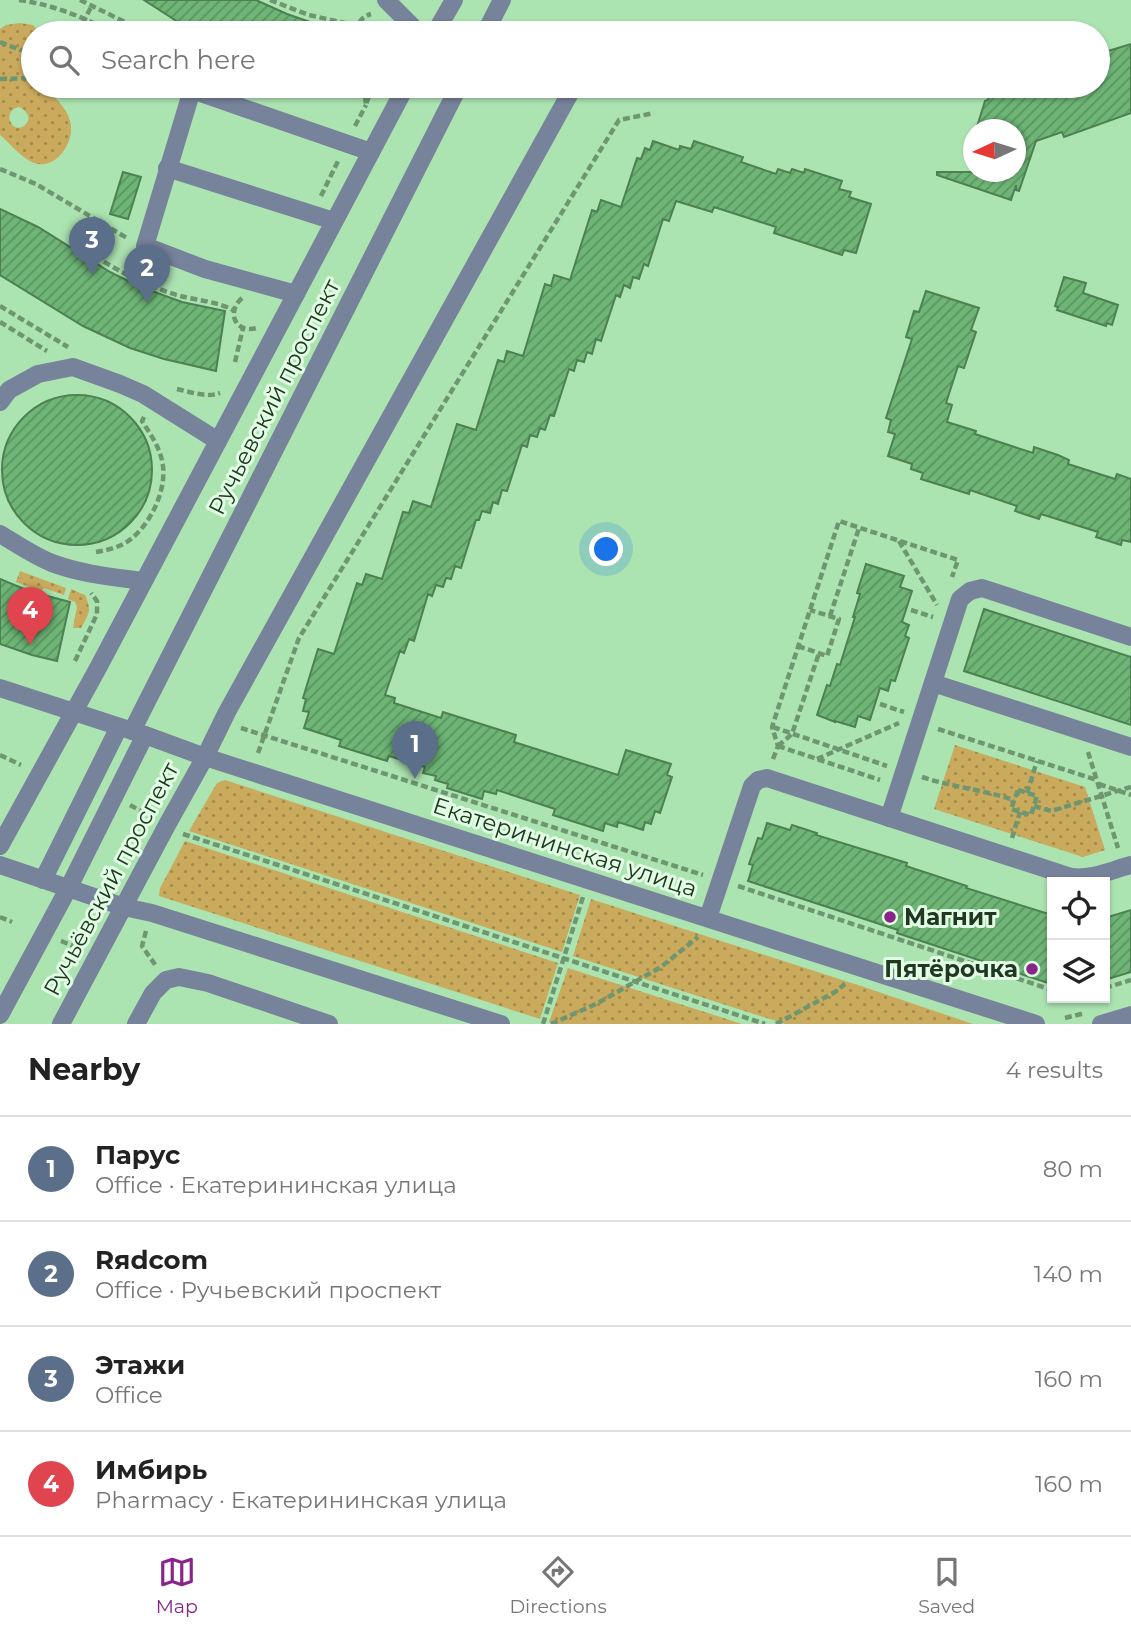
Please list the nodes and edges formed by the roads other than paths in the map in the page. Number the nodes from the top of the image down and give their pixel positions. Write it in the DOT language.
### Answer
graph roads {
  1 [pos="454,0"];
  2 [pos="502,0"];
  3 [pos="382,7"];
  4 [pos="402,21"];
  5 [pos="442,21"];
  6 [pos="491,21"];
  7 [pos="189,98"];
  8 [pos="215,98"];
  9 [pos="400,98"];
  10 [pos="453,98"];
  11 [pos="567,98"];
  12 [pos="371,152"];
  13 [pos="167,169"];
  14 [pos="334,221"];
  15 [pos="296,294"];
  16 [pos="0,402"];
  17 [pos="218,441"];
  18 [pos="0,534"];
  19 [pos="143,581"];
  20 [pos="1131,637"];
  21 [pos="933,683"];
  22 [pos="0,688"];
  23 [pos="74,711"];
  24 [pos="132,731"];
  25 [pos="1131,747"];
  26 [pos="205,757"];
  27 [pos="889,818"];
  28 [pos="0,846"];
  29 [pos="0,865"];
  30 [pos="1128,866"];
  31 [pos="43,880"];
  32 [pos="68,889"];
  33 [pos="124,907"];
  34 [pos="706,925"];
  35 [pos="0,1015"];
  36 [pos="1128,1018"];
  37 [pos="61,1024"];
  38 [pos="136,1024"];
  39 [pos="330,1024"];
  40 [pos="501,1024"];
  41 [pos="1036,1024"];
  42 [pos="1101,1024"];
  1 -- 5 [label="street"];
  2 -- 6 [label="street"];
  3 -- 4 [label="street"];
  7 -- 13 [label="street"];
  8 -- 12 [label="street"];
  9 -- 12 [label="street"];
  10 -- 24 [label="street, Ручьевский проспект"];
  11 -- 26 [label="street, Ручьёвский проспект"];
  12 -- 14 [label="street"];
  13 -- 14 [label="street"];
  13 -- 15 [label="street"];
  14 -- 15 [label="street"];
  15 -- 17 [label="street"];
  16 -- 17 [label="street"];
  17 -- 19 [label="street"];
  18 -- 19 [label="street"];
  19 -- 23 [label="street"];
  20 -- 21 [label="street"];
  21 -- 25 [label="street"];
  21 -- 27 [label="street"];
  22 -- 23 [label="street, Екатерининская улица"];
  23 -- 24 [label="street, Екатерининская улица"];
  23 -- 28 [label="street"];
  24 -- 26 [label="street, Екатерининская улица"];
  24 -- 31 [label="street, Ручьевский проспект"];
  24 -- 32 [label="street, Ручьевский проспект"];
  26 -- 33 [label="street, Ручьёвский проспект"];
  26 -- 34 [label="street, Екатерининская улица"];
  27 -- 30 [label="street"];
  27 -- 34 [label="street"];
  29 -- 31 [label="street"];
  31 -- 32 [label="street"];
  32 -- 33 [label="street"];
  32 -- 35 [label="street, Ручьевский проспект"];
  33 -- 37 [label="street, Ручьёвский проспект"];
  33 -- 40 [label="street"];
  34 -- 41 [label="street, Екатерининская улица"];
  36 -- 42 [label="street"];
  38 -- 39 [label="street"];
}
